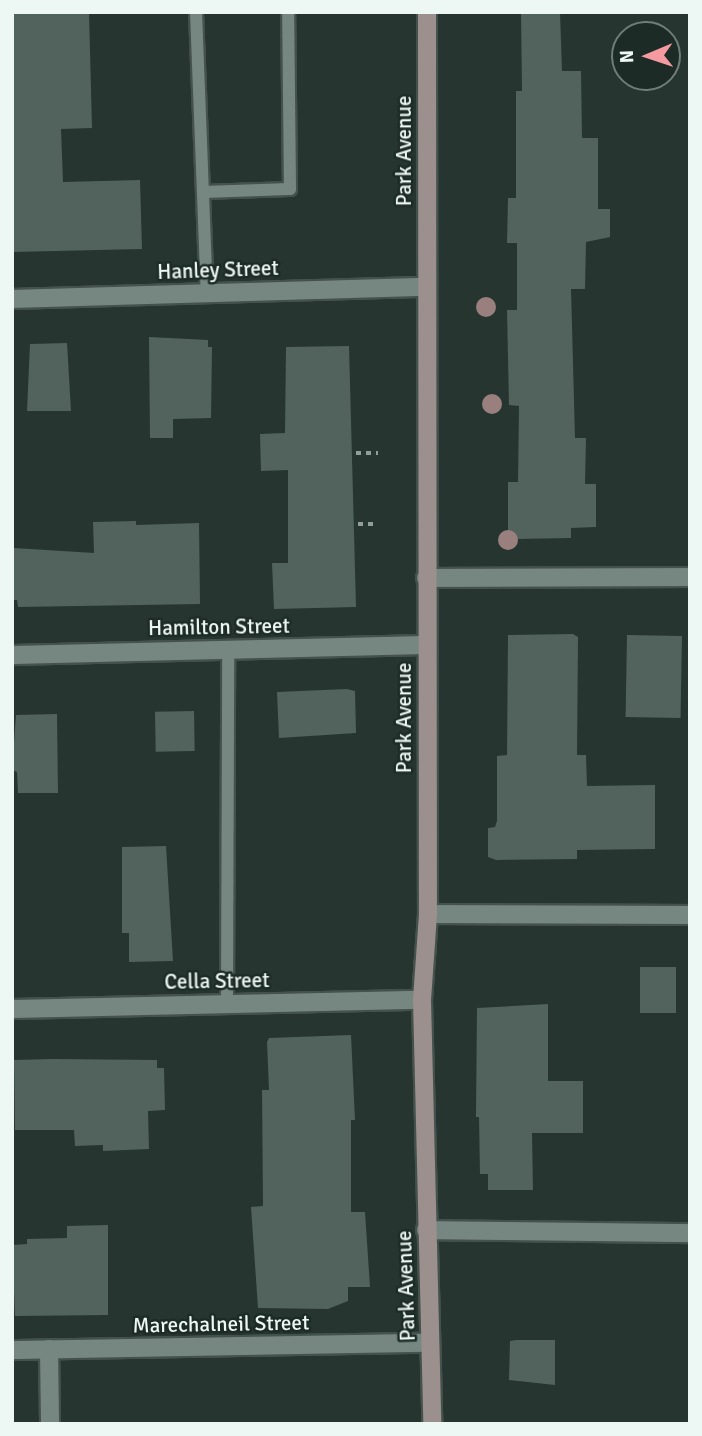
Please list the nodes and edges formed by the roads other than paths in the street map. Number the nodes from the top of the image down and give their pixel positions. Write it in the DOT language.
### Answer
graph roads {
  1 [pos="195,12"];
  2 [pos="288,12"];
  3 [pos="427,12"];
  4 [pos="203,192"];
  5 [pos="426,287"];
  6 [pos="207,293"];
  7 [pos="12,299"];
  8 [pos="690,577"];
  9 [pos="426,578"];
  10 [pos="426,645"];
  11 [pos="228,650"];
  12 [pos="12,655"];
  13 [pos="428,914"];
  14 [pos="690,915"];
  15 [pos="422,1000"];
  16 [pos="227,1003"];
  17 [pos="12,1009"];
  18 [pos="426,1230"];
  19 [pos="690,1233"];
  20 [pos="430,1343"];
  21 [pos="49,1349"];
  22 [pos="12,1350"];
  23 [pos="50,1424"];
  24 [pos="432,1424"];
  1 -- 4 [label="lane"];
  2 -- 4 [label="lane"];
  3 -- 5 [label="main road, Park Avenue"];
  4 -- 6 [label="lane"];
  5 -- 6 [label="street, Hanley Street"];
  5 -- 9 [label="main road, Park Avenue"];
  6 -- 7 [label="street, Hanley Street"];
  8 -- 9 [label="street"];
  9 -- 10 [label="main road, Park Avenue"];
  10 -- 11 [label="street, Hamilton Street"];
  10 -- 13 [label="main road, Park Avenue"];
  11 -- 12 [label="street, Hamilton Street"];
  11 -- 16 [label="lane"];
  13 -- 14 [label="street"];
  13 -- 15 [label="main road, Park Avenue"];
  15 -- 16 [label="street, Cella Street"];
  15 -- 18 [label="main road, Park Avenue"];
  16 -- 17 [label="street, Cella Street"];
  18 -- 19 [label="street"];
  18 -- 20 [label="main road, Park Avenue"];
  20 -- 21 [label="street, Marechalneil Street"];
  20 -- 24 [label="main road, Park Avenue"];
  21 -- 22 [label="street, Marechalneil Street"];
  21 -- 23 [label="street"];
}
